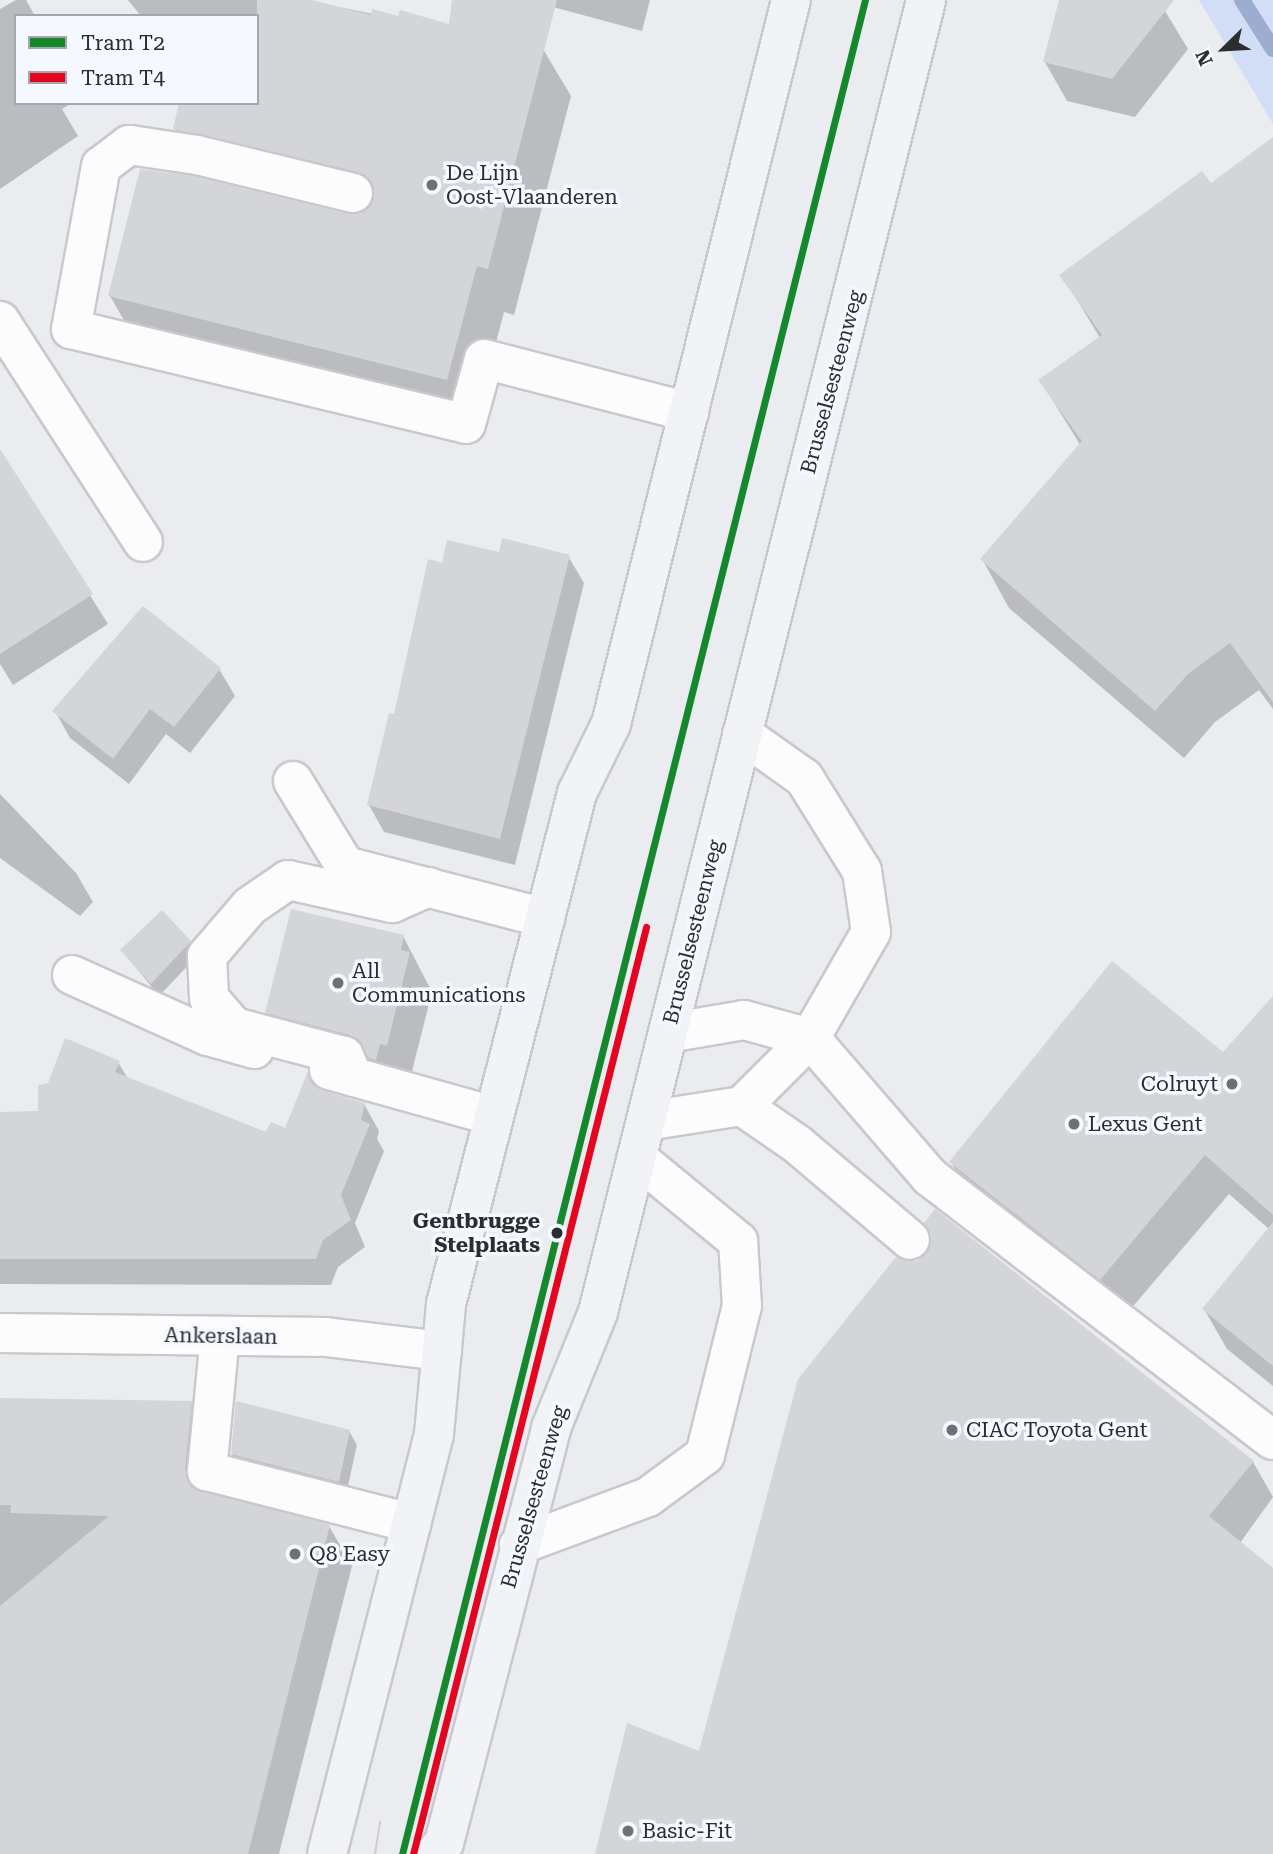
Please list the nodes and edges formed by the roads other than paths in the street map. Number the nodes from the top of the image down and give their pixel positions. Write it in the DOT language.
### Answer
graph roads {
  1 [pos="791,0"];
  2 [pos="926,0"];
  3 [pos="353,193"];
  4 [pos="0,321"];
  5 [pos="689,412"];
  6 [pos="143,542"];
  7 [pos="742,734"];
  8 [pos="293,781"];
  9 [pos="429,887"];
  10 [pos="545,918"];
  11 [pos="72,975"];
  12 [pos="668,1033"];
  13 [pos="810,1038"];
  14 [pos="353,1077"];
  15 [pos="742,1106"];
  16 [pos="494,1116"];
  17 [pos="646,1121"];
  18 [pos="637,1158"];
  19 [pos="910,1240"];
  20 [pos="0,1333"];
  21 [pos="220,1336"];
  22 [pos="442,1351"];
  23 [pos="1273,1440"];
  24 [pos="411,1522"];
  25 [pos="519,1545"];
  26 [pos="442,1850"];
  27 [pos="327,1854"];
  1 -- 5 [label="main road"];
  2 -- 7 [label="main road, Brusselsesteenweg"];
  3 -- 5 [label="street"];
  4 -- 6 [label="street"];
  5 -- 10 [label="main road"];
  7 -- 12 [label="main road, Brusselsesteenweg"];
  7 -- 13 [label="street"];
  8 -- 9 [label="street"];
  9 -- 10 [label="street"];
  9 -- 14 [label="street"];
  10 -- 16 [label="main road"];
  11 -- 14 [label="street"];
  12 -- 13 [label="street"];
  12 -- 17 [label="main road, Brusselsesteenweg"];
  13 -- 15 [label="street"];
  13 -- 23 [label="street"];
  14 -- 16 [label="street"];
  15 -- 17 [label="street"];
  15 -- 19 [label="street"];
  16 -- 22 [label="main road"];
  17 -- 18 [label="main road, Brusselsesteenweg"];
  18 -- 25 [label="main road, Brusselsesteenweg"];
  18 -- 25 [label="street"];
  20 -- 21 [label="street, Ankerslaan"];
  21 -- 22 [label="street, Ankerslaan"];
  21 -- 24 [label="street"];
  22 -- 24 [label="main road"];
  24 -- 27 [label="main road"];
  25 -- 26 [label="main road, Brusselsesteenweg"];
}
